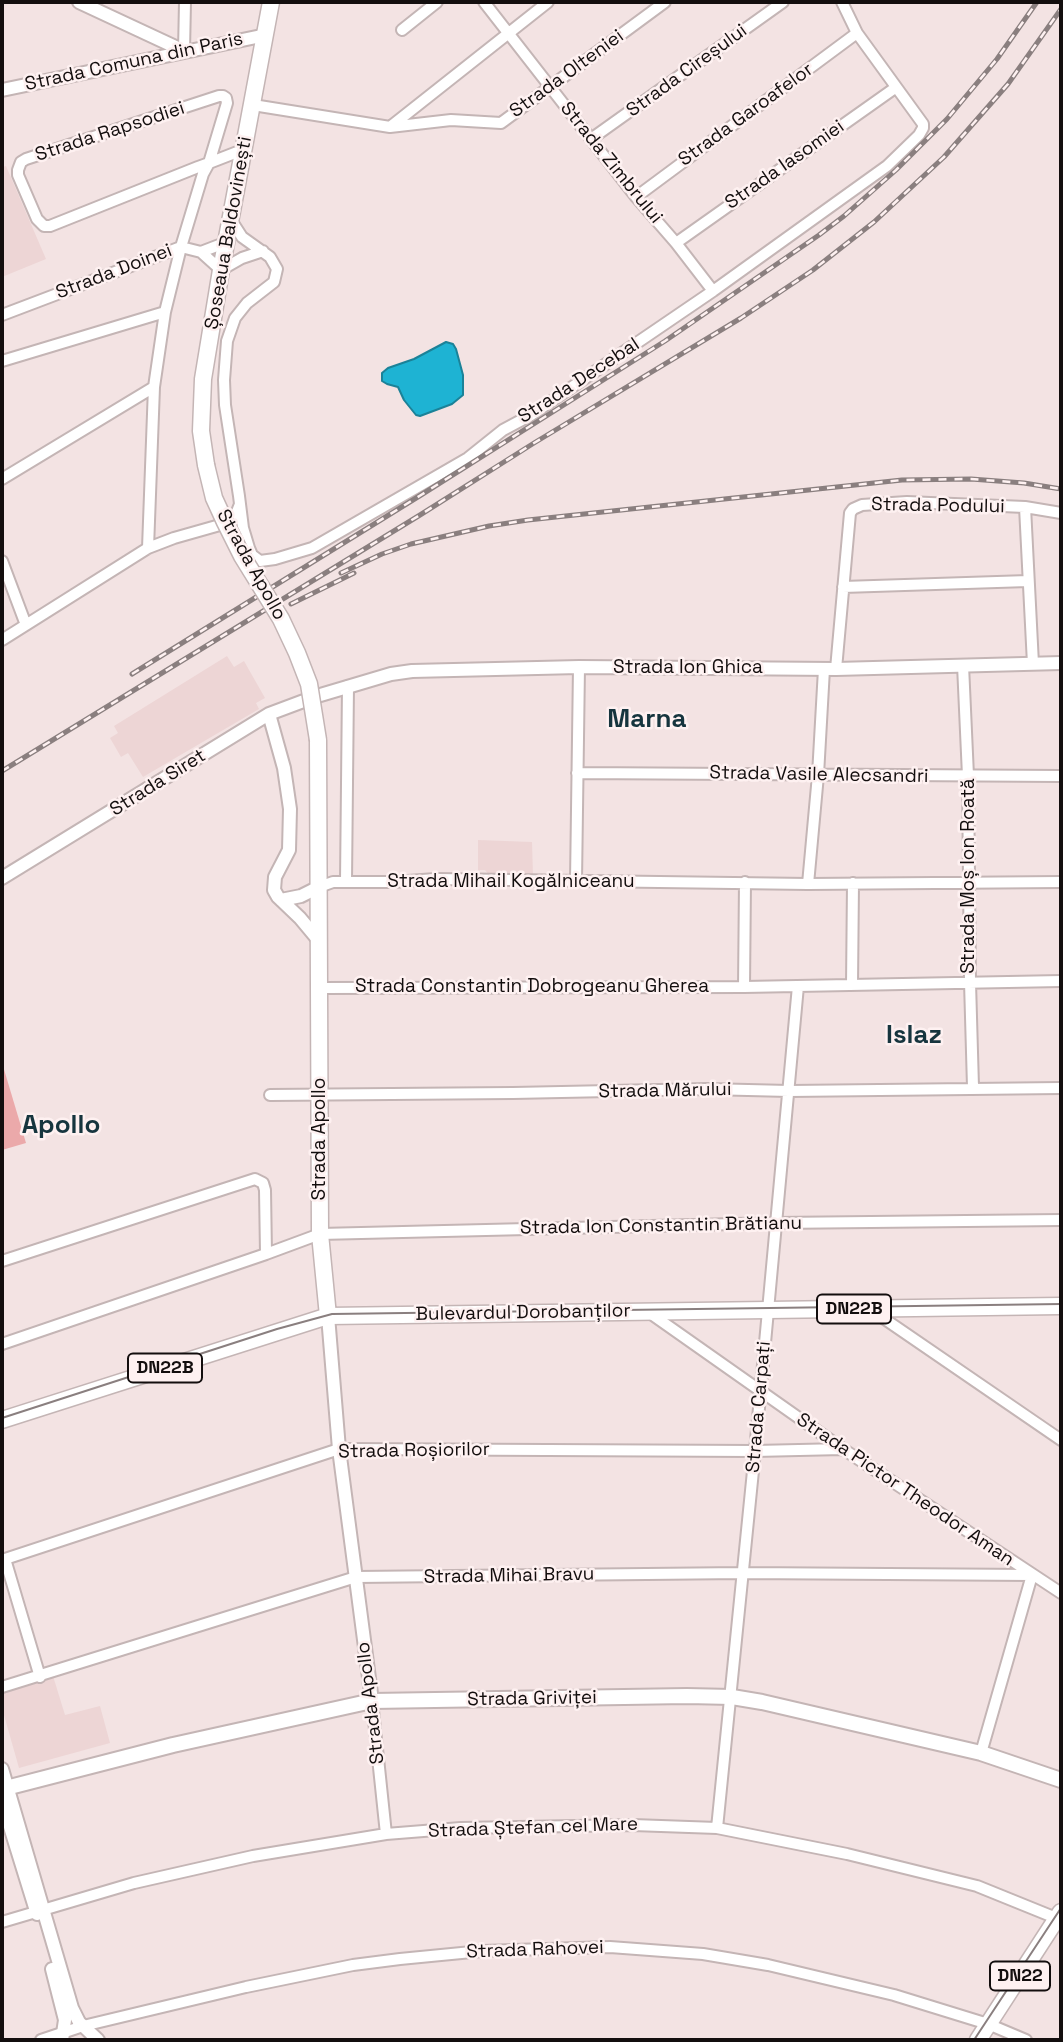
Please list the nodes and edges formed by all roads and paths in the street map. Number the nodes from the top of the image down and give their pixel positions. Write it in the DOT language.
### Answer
graph roads {
  1 [pos="79,2"];
  2 [pos="186,2"];
  3 [pos="271,2"];
  4 [pos="437,2"];
  5 [pos="484,2"];
  6 [pos="548,2"];
  7 [pos="665,2"];
  8 [pos="783,2"];
  9 [pos="842,2"];
  10 [pos="402,30"];
  11 [pos="508,32"];
  12 [pos="857,33"];
  13 [pos="265,35"];
  14 [pos="184,51"];
  15 [pos="550,87"];
  16 [pos="895,88"];
  17 [pos="2,90"];
  18 [pos="253,105"];
  19 [pos="390,127"];
  20 [pos="591,139"];
  21 [pos="245,149"];
  22 [pos="209,163"];
  23 [pos="636,197"];
  24 [pos="232,220"];
  25 [pos="227,242"];
  26 [pos="676,243"];
  27 [pos="181,247"];
  28 [pos="262,251"];
  29 [pos="201,252"];
  30 [pos="221,270"];
  31 [pos="713,291"];
  32 [pos="165,312"];
  33 [pos="2,315"];
  34 [pos="2,361"];
  35 [pos="154,387"];
  36 [pos="206,465"];
  37 [pos="2,479"];
  38 [pos="240,504"];
  39 [pos="1025,508"];
  40 [pos="1061,513"];
  41 [pos="148,548"];
  42 [pos="2,561"];
  43 [pos="1028,580"];
  44 [pos="843,587"];
  45 [pos="26,625"];
  46 [pos="2,640"];
  47 [pos="1061,663"];
  48 [pos="1033,664"];
  49 [pos="963,666"];
  50 [pos="579,667"];
  51 [pos="830,669"];
  52 [pos="348,686"];
  53 [pos="317,696"];
  54 [pos="270,714"];
  55 [pos="577,772"];
  56 [pos="818,775"];
  57 [pos="968,776"];
  58 [pos="1061,776"];
  59 [pos="2,878"];
  60 [pos="346,881"];
  61 [pos="576,881"];
  62 [pos="968,882"];
  63 [pos="1061,882"];
  64 [pos="744,883"];
  65 [pos="853,883"];
  66 [pos="808,884"];
  67 [pos="319,887"];
  68 [pos="281,900"];
  69 [pos="320,942"];
  70 [pos="1061,981"];
  71 [pos="970,982"];
  72 [pos="852,985"];
  73 [pos="744,986"];
  74 [pos="797,986"];
  75 [pos="320,988"];
  76 [pos="973,1087"];
  77 [pos="1061,1088"];
  78 [pos="789,1091"];
  79 [pos="270,1095"];
  80 [pos="319,1095"];
  81 [pos="1061,1220"];
  82 [pos="776,1223"];
  83 [pos="320,1234"];
  84 [pos="265,1254"];
  85 [pos="2,1261"];
  86 [pos="1061,1306"];
  87 [pos="870,1309"];
  88 [pos="648,1311"];
  89 [pos="768,1311"];
  90 [pos="328,1316"];
  91 [pos="2,1344"];
  92 [pos="761,1393"];
  93 [pos="2,1420"];
  94 [pos="1061,1440"];
  95 [pos="339,1449"];
  96 [pos="843,1449"];
  97 [pos="755,1451"];
  98 [pos="4,1559"];
  99 [pos="743,1573"];
  100 [pos="1032,1575"];
  101 [pos="356,1577"];
  102 [pos="1061,1592"];
  103 [pos="40,1677"];
  104 [pos="2,1687"];
  105 [pos="732,1697"];
  106 [pos="372,1701"];
  107 [pos="981,1753"];
  108 [pos="2,1769"];
  109 [pos="1061,1780"];
  110 [pos="4,1792"];
  111 [pos="718,1828"];
  112 [pos="386,1834"];
  113 [pos="40,1910"];
  114 [pos="1060,1917"];
  115 [pos="2,1922"];
  116 [pos="988,2024"];
  117 [pos="83,2026"];
  118 [pos="64,2036"];
  119 [pos="41,2040"];
  120 [pos="98,2040"];
  121 [pos="978,2040"];
  122 [pos="1026,2040"];
  1 -- 14 [label="street"];
  2 -- 14 [label="street"];
  3 -- 13 [label="main road, Șoseaua Baldovinești"];
  4 -- 10 [label="street"];
  5 -- 11 [label="street, Strada Zimbrului"];
  6 -- 11 [label="street"];
  7 -- 15 [label="street, Strada Olteniei"];
  8 -- 20 [label="street, Strada Cireșului"];
  9 -- 12 [label="street"];
  11 -- 15 [label="street, Strada Zimbrului"];
  11 -- 19 [label="street"];
  12 -- 16 [label="street"];
  12 -- 23 [label="street, Strada Garoafelor"];
  13 -- 14 [label="street, Strada Comuna din Paris"];
  13 -- 18 [label="main road, Șoseaua Baldovinești"];
  14 -- 17 [label="street, Strada Comuna din Paris"];
  15 -- 19 [label="street, Strada Olteniei"];
  15 -- 20 [label="street, Strada Zimbrului"];
  16 -- 26 [label="street, Strada Iasomiei"];
  16 -- 31 [label="street, Strada Decebal"];
  18 -- 19 [label="street, Strada Olteniei"];
  18 -- 21 [label="main road, Șoseaua Baldovinești"];
  20 -- 23 [label="street, Strada Zimbrului"];
  21 -- 22 [label="street"];
  21 -- 24 [label="main road, Șoseaua Baldovinești"];
  22 -- 22 [label="street, Strada Rapsodiei"];
  22 -- 27 [label="street"];
  23 -- 26 [label="street, Strada Zimbrului"];
  24 -- 25 [label="main road, Șoseaua Baldovinești"];
  24 -- 28 [label="street, Strada Decebal"];
  25 -- 29 [label="street"];
  25 -- 30 [label="main road, Șoseaua Baldovinești"];
  26 -- 31 [label="street, Strada Zimbrului"];
  27 -- 29 [label="street, Strada Doinei"];
  27 -- 32 [label="street"];
  27 -- 33 [label="street, Strada Doinei"];
  28 -- 30 [label="street"];
  28 -- 38 [label="street, Strada Decebal"];
  29 -- 30 [label="street, Strada Doinei"];
  30 -- 36 [label="main road, Șoseaua Baldovinești"];
  31 -- 38 [label="street, Strada Decebal"];
  32 -- 34 [label="street"];
  32 -- 35 [label="street"];
  35 -- 37 [label="street"];
  35 -- 41 [label="street"];
  36 -- 67 [label="main road, Strada Apollo, bridge"];
  38 -- 41 [label="street"];
  39 -- 40 [label="street, Strada Podului"];
  39 -- 43 [label="street"];
  39 -- 44 [label="street, Strada Podului"];
  41 -- 45 [label="street"];
  42 -- 45 [label="street"];
  43 -- 44 [label="street"];
  43 -- 48 [label="street"];
  44 -- 51 [label="street"];
  45 -- 46 [label="street"];
  47 -- 48 [label="street, Strada Ion Ghica"];
  48 -- 49 [label="street, Strada Ion Ghica"];
  49 -- 51 [label="street, Strada Ion Ghica"];
  49 -- 57 [label="street, Strada Moș Ion Roată"];
  50 -- 51 [label="street, Strada Ion Ghica"];
  50 -- 52 [label="street, Strada Ion Ghica"];
  50 -- 55 [label="street"];
  51 -- 56 [label="street"];
  52 -- 53 [label="street, Strada Ion Ghica"];
  52 -- 60 [label="street"];
  53 -- 54 [label="street, Strada Siret"];
  54 -- 59 [label="street, Strada Siret"];
  54 -- 68 [label="street"];
  55 -- 56 [label="street, Strada Vasile Alecsandri"];
  55 -- 61 [label="street"];
  56 -- 57 [label="street, Strada Vasile Alecsandri"];
  56 -- 66 [label="street"];
  57 -- 58 [label="street, Strada Vasile Alecsandri"];
  57 -- 62 [label="street, Strada Moș Ion Roată"];
  60 -- 61 [label="street, Strada Mihail Kogălniceanu"];
  60 -- 67 [label="street, Strada Mihail Kogălniceanu"];
  61 -- 64 [label="street, Strada Mihail Kogălniceanu"];
  62 -- 63 [label="street"];
  62 -- 65 [label="street"];
  62 -- 71 [label="street, Strada Moș Ion Roată"];
  64 -- 66 [label="street, Strada Mihail Kogălniceanu"];
  64 -- 73 [label="street"];
  65 -- 66 [label="street, Strada Mihail Kogălniceanu"];
  65 -- 72 [label="street"];
  67 -- 68 [label="street, Strada Mihail Kogălniceanu"];
  67 -- 69 [label="main road, Strada Apollo"];
  68 -- 69 [label="street"];
  69 -- 75 [label="main road, Strada Apollo"];
  70 -- 71 [label="street"];
  71 -- 72 [label="street"];
  71 -- 76 [label="street, Strada Moș Ion Roată"];
  72 -- 74 [label="street, Strada Constantin Dobrogeanu Gherea"];
  73 -- 74 [label="street, Strada Constantin Dobrogeanu Gherea"];
  73 -- 75 [label="street, Strada Constantin Dobrogeanu Gherea"];
  74 -- 78 [label="street, Strada Carpați"];
  75 -- 80 [label="main road, Strada Apollo"];
  76 -- 77 [label="street, Strada Mărului"];
  76 -- 78 [label="street, Strada Mărului"];
  78 -- 80 [label="street, Strada Mărului"];
  78 -- 82 [label="street, Strada Carpați"];
  79 -- 80 [label="street, Strada Mărului"];
  80 -- 83 [label="main road, Strada Apollo"];
  81 -- 82 [label="street, Strada Ion Constantin Brătianu"];
  82 -- 83 [label="street, Strada Ion Constantin Brătianu"];
  82 -- 89 [label="street, Strada Carpați"];
  83 -- 84 [label="street, Strada Ion Constantin Brătianu"];
  83 -- 90 [label="main road, Strada Apollo"];
  84 -- 85 [label="street"];
  84 -- 91 [label="street, Strada Ion Constantin Brătianu"];
  86 -- 87 [label="main road, Bulevardul Dorobanților / DN22B"];
  87 -- 89 [label="main road, Bulevardul Dorobanților / DN22B"];
  87 -- 94 [label="street"];
  88 -- 89 [label="main road, Bulevardul Dorobanților / DN22B"];
  88 -- 90 [label="main road, Bulevardul Dorobanților / DN22B"];
  88 -- 92 [label="street, Strada Pictor Theodor Aman"];
  89 -- 92 [label="street, Strada Carpați"];
  90 -- 93 [label="main road, Bulevardul Dorobanților / DN22B"];
  90 -- 95 [label="street, Strada Apollo"];
  92 -- 96 [label="street, Strada Pictor Theodor Aman"];
  92 -- 97 [label="street, Strada Carpați"];
  95 -- 97 [label="street, Strada Roșiorilor"];
  95 -- 98 [label="street, Strada Roșiorilor"];
  95 -- 101 [label="street, Strada Apollo"];
  96 -- 97 [label="street, Strada Roșiorilor"];
  96 -- 100 [label="street, Strada Pictor Theodor Aman"];
  97 -- 99 [label="street, Strada Carpați"];
  98 -- 103 [label="street"];
  99 -- 100 [label="street, Strada Mihai Bravu"];
  99 -- 101 [label="street, Strada Mihai Bravu"];
  99 -- 105 [label="street, Strada Carpați"];
  100 -- 102 [label="street, Strada Pictor Theodor Aman"];
  100 -- 107 [label="street"];
  101 -- 103 [label="street, Strada Mihai Bravu"];
  101 -- 106 [label="street, Strada Apollo"];
  103 -- 104 [label="street, Strada Mihai Bravu"];
  105 -- 106 [label="main road, Strada Griviței"];
  105 -- 107 [label="main road, Strada Griviței"];
  105 -- 111 [label="street, Strada Carpați"];
  106 -- 110 [label="main road, Strada Griviței"];
  106 -- 112 [label="street, Strada Apollo"];
  107 -- 109 [label="main road, Strada Griviței"];
  108 -- 110 [label="street"];
  110 -- 113 [label="street"];
  111 -- 112 [label="street, Strada Ștefan cel Mare"];
  111 -- 114 [label="street, Strada Ștefan cel Mare"];
  112 -- 113 [label="street, Strada Ștefan cel Mare"];
  113 -- 115 [label="street, Strada Ștefan cel Mare"];
  113 -- 117 [label="street"];
  113 -- 118 [label="street"];
  114 -- 116 [label="main road, DN22"];
  116 -- 117 [label="street, Strada Rahovei"];
  116 -- 121 [label="main road, DN22"];
  116 -- 122 [label="street, Strada Rahovei"];
  117 -- 118 [label="street, Strada Rahovei"];
  117 -- 120 [label="street"];
  118 -- 119 [label="street, Strada Rahovei"];
}
